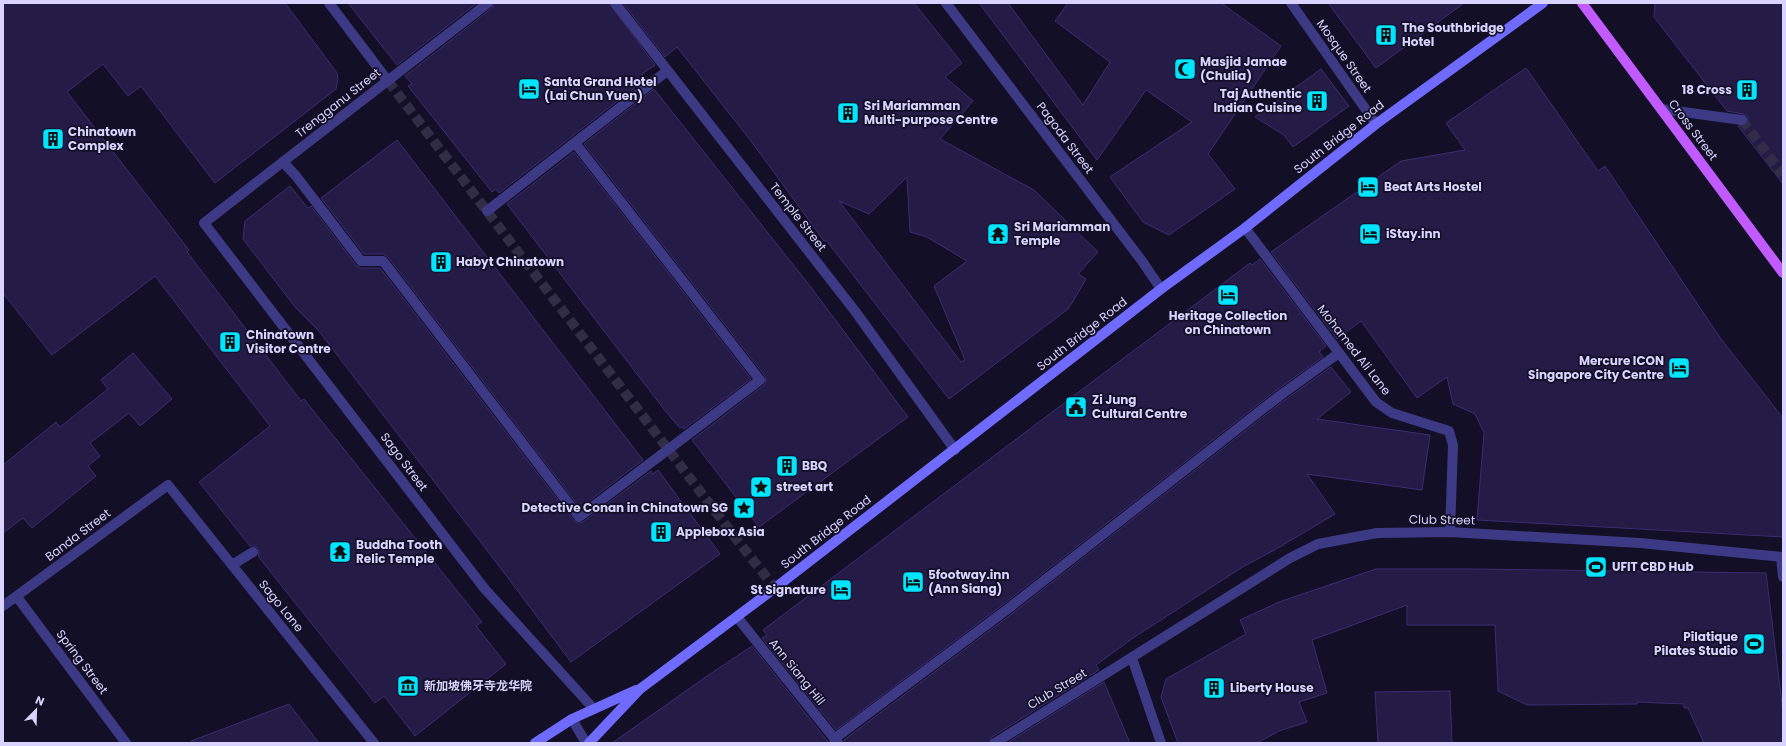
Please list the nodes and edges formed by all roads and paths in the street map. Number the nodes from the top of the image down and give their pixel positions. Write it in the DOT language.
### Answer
graph roads {
  1 [pos="329,3"];
  2 [pos="488,3"];
  3 [pos="615,3"];
  4 [pos="946,3"];
  5 [pos="1291,3"];
  6 [pos="1543,3"];
  7 [pos="1582,3"];
  8 [pos="667,71"];
  9 [pos="388,81"];
  10 [pos="1661,109"];
  11 [pos="1742,120"];
  12 [pos="1376,124"];
  13 [pos="575,143"];
  14 [pos="283,162"];
  15 [pos="487,211"];
  16 [pos="204,223"];
  17 [pos="1245,228"];
  18 [pos="1783,273"];
  19 [pos="1161,289"];
  20 [pos="1339,352"];
  21 [pos="955,450"];
  22 [pos="168,485"];
  23 [pos="1450,532"];
  24 [pos="253,552"];
  25 [pos="1782,557"];
  26 [pos="232,565"];
  27 [pos="1783,576"];
  28 [pos="17,597"];
  29 [pos="3,606"];
  30 [pos="737,617"];
  31 [pos="1132,658"];
  32 [pos="640,689"];
  33 [pos="593,708"];
  34 [pos="572,719"];
  35 [pos="836,741"];
  36 [pos="126,743"];
  37 [pos="374,743"];
  38 [pos="535,743"];
  39 [pos="587,743"];
  40 [pos="995,743"];
  41 [pos="1161,743"];
  1 -- 9 [label="street"];
  2 -- 9 [label="street, Trengganu Street"];
  3 -- 8 [label="street, Temple Street"];
  4 -- 19 [label="street, Pagoda Street"];
  5 -- 12 [label="street, Mosque Street"];
  6 -- 12 [label="main road, South Bridge Road"];
  7 -- 10 [label="main road, Cross Street"];
  8 -- 13 [label="street"];
  8 -- 21 [label="street, Temple Street"];
  9 -- 14 [label="street, Trengganu Street"];
  10 -- 11 [label="street"];
  10 -- 18 [label="main road, Cross Street"];
  12 -- 17 [label="main road, South Bridge Road"];
  13 -- 14 [label="street"];
  13 -- 15 [label="street"];
  14 -- 16 [label="street, Trengganu Street"];
  16 -- 33 [label="street, Sago Street"];
  17 -- 19 [label="main road, South Bridge Road"];
  17 -- 20 [label="street, Mohamed Ali Lane"];
  19 -- 21 [label="main road, South Bridge Road"];
  20 -- 23 [label="street, Mohamed Ali Lane"];
  20 -- 35 [label="street"];
  21 -- 30 [label="main road, South Bridge Road"];
  22 -- 26 [label="street, Sago Lane"];
  22 -- 28 [label="street, Banda Street"];
  23 -- 25 [label="street, Club Street"];
  23 -- 31 [label="street, Club Street"];
  24 -- 26 [label="street"];
  25 -- 27 [label="street"];
  26 -- 37 [label="street, Sago Lane"];
  28 -- 29 [label="street, Banda Street"];
  28 -- 36 [label="street, Spring Street"];
  30 -- 32 [label="main road, South Bridge Road"];
  30 -- 35 [label="street, Ann Siang Hill"];
  31 -- 40 [label="street, Club Street"];
  31 -- 41 [label="street"];
  32 -- 33 [label="main road, South Bridge Road"];
  32 -- 39 [label="main road, South Bridge Road"];
  33 -- 34 [label="main road, South Bridge Road"];
  34 -- 38 [label="main road, South Bridge Road"];
  34 -- 39 [label="street"];
}
